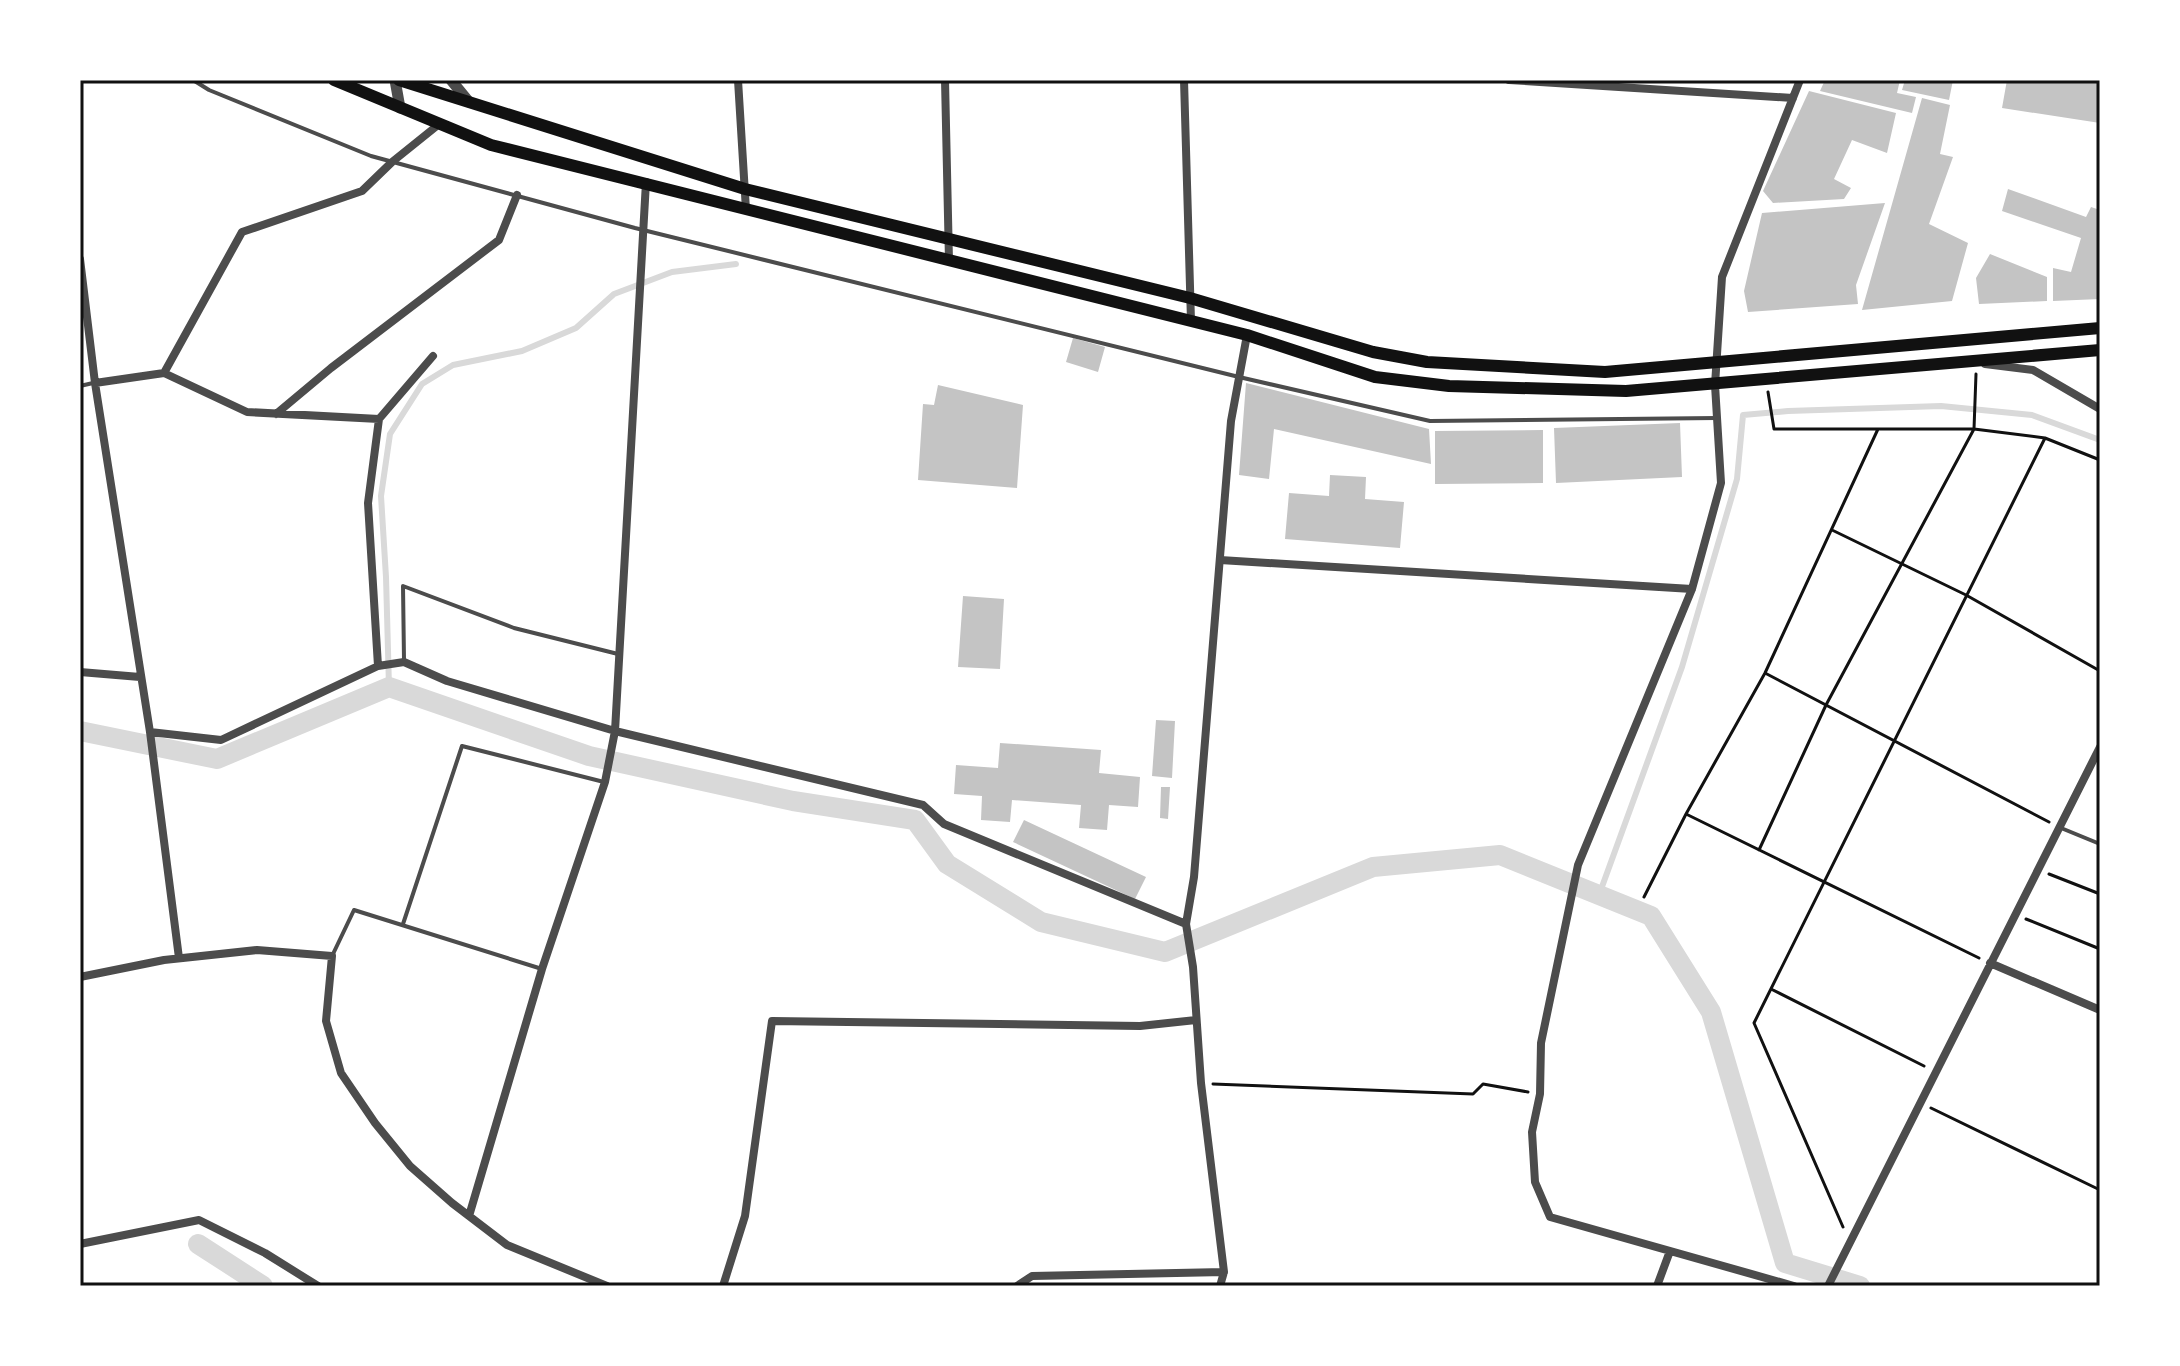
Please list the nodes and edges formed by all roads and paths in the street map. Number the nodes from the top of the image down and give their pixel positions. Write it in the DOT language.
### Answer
graph roads {
  1 [pos="193,80"];
  2 [pos="334,80"];
  3 [pos="397,80"];
  4 [pos="451,80"];
  5 [pos="738,80"];
  6 [pos="945,80"];
  7 [pos="1184,80"];
  8 [pos="1509,80"];
  9 [pos="1800,80"];
  10 [pos="1793,98"];
  11 [pos="469,102"];
  12 [pos="400,108"];
  13 [pos="438,125"];
  14 [pos="392,162"];
  15 [pos="646,182"];
  16 [pos="745,189"];
  17 [pos="517,195"];
  18 [pos="746,211"];
  19 [pos="643,230"];
  20 [pos="948,237"];
  21 [pos="80,259"];
  22 [pos="949,262"];
  23 [pos="1190,298"];
  24 [pos="1191,321"];
  25 [pos="2100,328"];
  26 [pos="1247,335"];
  27 [pos="2100,350"];
  28 [pos="433,356"];
  29 [pos="1716,362"];
  30 [pos="1977,362"];
  31 [pos="164,373"];
  32 [pos="1239,377"];
  33 [pos="1766,381"];
  34 [pos="95,383"];
  35 [pos="1715,385"];
  36 [pos="80,386"];
  37 [pos="2100,409"];
  38 [pos="276,414"];
  39 [pos="1717,418"];
  40 [pos="379,419"];
  41 [pos="1878,429"];
  42 [pos="1974,429"];
  43 [pos="2045,438"];
  44 [pos="2100,460"];
  45 [pos="1832,530"];
  46 [pos="1220,560"];
  47 [pos="1901,564"];
  48 [pos="1692,589"];
  49 [pos="1966,595"];
  50 [pos="619,654"];
  51 [pos="404,662"];
  52 [pos="378,666"];
  53 [pos="2100,671"];
  54 [pos="80,672"];
  55 [pos="1765,673"];
  56 [pos="140,677"];
  57 [pos="1826,705"];
  58 [pos="615,731"];
  59 [pos="150,732"];
  60 [pos="1894,741"];
  61 [pos="2100,747"];
  62 [pos="605,782"];
  63 [pos="1686,814"];
  64 [pos="2059,827"];
  65 [pos="2100,844"];
  66 [pos="1759,850"];
  67 [pos="2038,869"];
  68 [pos="1823,881"];
  69 [pos="2100,894"];
  70 [pos="1644,897"];
  71 [pos="2015,914"];
  72 [pos="403,924"];
  73 [pos="1186,924"];
  74 [pos="2100,949"];
  75 [pos="332,956"];
  76 [pos="179,958"];
  77 [pos="1990,963"];
  78 [pos="542,969"];
  79 [pos="80,977"];
  80 [pos="1771,989"];
  81 [pos="2100,1010"];
  82 [pos="1196,1020"];
  83 [pos="1935,1071"];
  84 [pos="1201,1083"];
  85 [pos="1540,1094"];
  86 [pos="1919,1102"];
  87 [pos="2100,1190"];
  88 [pos="469,1216"];
  89 [pos="1849,1240"];
  90 [pos="80,1244"];
  91 [pos="1670,1251"];
  92 [pos="1224,1272"];
  93 [pos="318,1286"];
  94 [pos="607,1286"];
  95 [pos="723,1286"];
  96 [pos="1017,1286"];
  97 [pos="1220,1286"];
  98 [pos="1657,1286"];
  99 [pos="1794,1286"];
  100 [pos="1828,1286"];
  1 -- 14 [label="lane"];
  2 -- 12 [label="main road"];
  3 -- 11 [label="main road"];
  3 -- 12 [label="street"];
  4 -- 11 [label="street"];
  5 -- 16 [label="street"];
  6 -- 20 [label="street"];
  7 -- 23 [label="street"];
  8 -- 10 [label="street"];
  9 -- 10 [label="street"];
  10 -- 29 [label="street"];
  11 -- 16 [label="main road"];
  12 -- 13 [label="main road"];
  13 -- 14 [label="street"];
  13 -- 15 [label="main road"];
  14 -- 17 [label="lane"];
  14 -- 31 [label="street"];
  15 -- 18 [label="main road"];
  15 -- 19 [label="street"];
  16 -- 18 [label="street"];
  16 -- 20 [label="main road"];
  17 -- 19 [label="lane"];
  17 -- 38 [label="street"];
  18 -- 22 [label="main road"];
  19 -- 32 [label="lane"];
  19 -- 50 [label="street"];
  20 -- 22 [label="street"];
  20 -- 23 [label="main road"];
  21 -- 34 [label="street"];
  22 -- 24 [label="main road"];
  23 -- 24 [label="street"];
  23 -- 29 [label="main road"];
  24 -- 26 [label="main road"];
  25 -- 29 [label="main road"];
  26 -- 32 [label="street"];
  26 -- 35 [label="main road"];
  27 -- 30 [label="main road"];
  28 -- 40 [label="street"];
  29 -- 35 [label="street"];
  30 -- 33 [label="main road"];
  30 -- 37 [label="street"];
  30 -- 42 [label="path"];
  31 -- 34 [label="street"];
  31 -- 38 [label="street"];
  32 -- 39 [label="lane"];
  32 -- 46 [label="street"];
  33 -- 35 [label="main road"];
  33 -- 41 [label="path"];
  34 -- 36 [label="lane"];
  34 -- 56 [label="street"];
  35 -- 39 [label="street"];
  38 -- 40 [label="street"];
  39 -- 48 [label="street"];
  40 -- 52 [label="street"];
  41 -- 42 [label="path"];
  41 -- 45 [label="path"];
  42 -- 43 [label="path"];
  42 -- 47 [label="path"];
  43 -- 44 [label="path"];
  43 -- 49 [label="path"];
  45 -- 47 [label="path"];
  45 -- 55 [label="path"];
  46 -- 48 [label="street"];
  46 -- 73 [label="street"];
  47 -- 49 [label="path"];
  47 -- 57 [label="path"];
  48 -- 85 [label="street"];
  49 -- 53 [label="path"];
  49 -- 60 [label="path"];
  50 -- 51 [label="lane"];
  50 -- 58 [label="street"];
  51 -- 52 [label="street"];
  51 -- 58 [label="street"];
  52 -- 59 [label="street"];
  54 -- 56 [label="street"];
  55 -- 57 [label="path"];
  55 -- 63 [label="path"];
  56 -- 59 [label="street"];
  57 -- 60 [label="path"];
  57 -- 66 [label="path"];
  58 -- 62 [label="street"];
  58 -- 73 [label="street"];
  59 -- 76 [label="street"];
  60 -- 64 [label="path"];
  60 -- 68 [label="path"];
  61 -- 64 [label="street"];
  62 -- 72 [label="lane"];
  62 -- 78 [label="street"];
  63 -- 66 [label="path"];
  63 -- 70 [label="path"];
  64 -- 65 [label="lane"];
  64 -- 67 [label="street"];
  66 -- 68 [label="path"];
  67 -- 69 [label="path"];
  67 -- 71 [label="street"];
  68 -- 77 [label="path"];
  68 -- 80 [label="path"];
  71 -- 74 [label="path"];
  71 -- 77 [label="street"];
  72 -- 75 [label="lane"];
  72 -- 78 [label="lane"];
  73 -- 82 [label="street"];
  75 -- 76 [label="street"];
  75 -- 88 [label="street"];
  76 -- 79 [label="street"];
  77 -- 81 [label="street"];
  77 -- 83 [label="street"];
  78 -- 88 [label="street"];
  80 -- 83 [label="path"];
  80 -- 89 [label="path"];
  82 -- 84 [label="street"];
  82 -- 95 [label="street"];
  83 -- 86 [label="street"];
  84 -- 85 [label="path"];
  84 -- 92 [label="street"];
  85 -- 91 [label="street"];
  86 -- 87 [label="path"];
  86 -- 89 [label="street"];
  88 -- 94 [label="street"];
  89 -- 100 [label="street"];
  90 -- 93 [label="street"];
  91 -- 98 [label="street"];
  91 -- 99 [label="street"];
  92 -- 96 [label="street"];
  92 -- 97 [label="street"];
}
